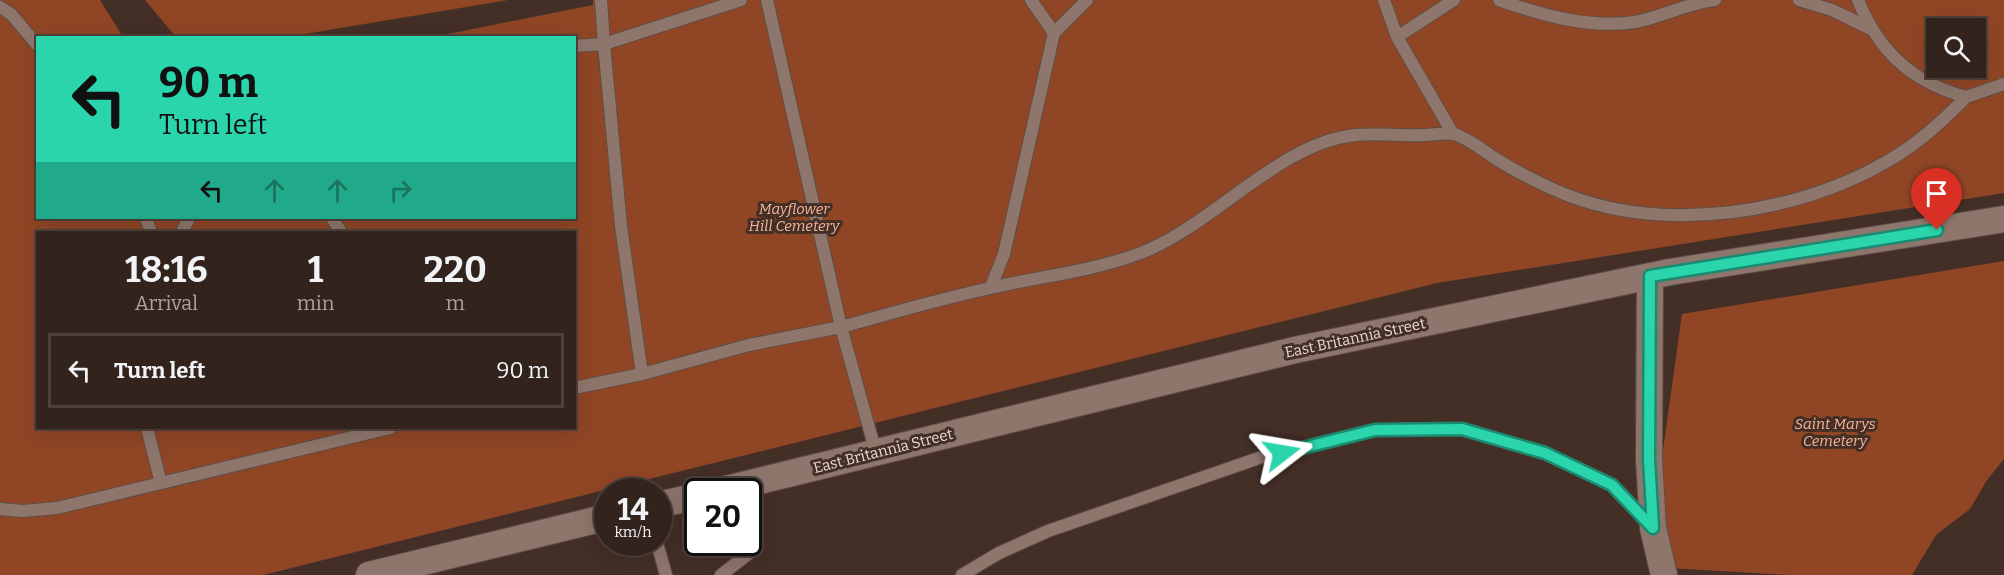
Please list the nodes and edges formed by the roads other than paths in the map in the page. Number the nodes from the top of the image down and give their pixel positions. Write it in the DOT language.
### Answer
graph roads {
  1 [pos="601,0"];
  2 [pos="741,0"];
  3 [pos="767,0"];
  4 [pos="1031,0"];
  5 [pos="1087,0"];
  6 [pos="1384,0"];
  7 [pos="1454,0"];
  8 [pos="1499,0"];
  9 [pos="1715,0"];
  10 [pos="1799,0"];
  11 [pos="1858,0"];
  12 [pos="0,7"];
  13 [pos="1869,28"];
  14 [pos="1054,33"];
  15 [pos="1397,37"];
  16 [pos="36,44"];
  17 [pos="604,44"];
  18 [pos="576,46"];
  19 [pos="2004,84"];
  20 [pos="1966,97"];
  21 [pos="1453,134"];
  22 [pos="2004,219"];
  23 [pos="1650,276"];
  24 [pos="991,287"];
  25 [pos="841,327"];
  26 [pos="642,374"];
  27 [pos="576,388"];
  28 [pos="147,429"];
  29 [pos="386,429"];
  30 [pos="876,453"];
  31 [pos="762,482"];
  32 [pos="161,483"];
  33 [pos="0,509"];
  34 [pos="594,520"];
  35 [pos="1653,528"];
  36 [pos="661,556"];
  37 [pos="746,556"];
  38 [pos="369,575"];
  39 [pos="666,575"];
  40 [pos="721,575"];
  41 [pos="962,575"];
  42 [pos="1664,575"];
  1 -- 17 [label="lane"];
  2 -- 17 [label="lane"];
  3 -- 25 [label="lane"];
  4 -- 14 [label="lane"];
  5 -- 14 [label="lane"];
  6 -- 15 [label="lane"];
  7 -- 15 [label="lane"];
  8 -- 9 [label="lane"];
  10 -- 13 [label="lane"];
  11 -- 13 [label="lane"];
  12 -- 16 [label="lane"];
  13 -- 20 [label="lane"];
  14 -- 24 [label="lane"];
  15 -- 21 [label="lane"];
  17 -- 18 [label="lane"];
  17 -- 26 [label="lane"];
  19 -- 20 [label="lane"];
  20 -- 21 [label="lane"];
  21 -- 24 [label="lane"];
  22 -- 23 [label="street, East Britannia Street"];
  23 -- 30 [label="street, East Britannia Street"];
  23 -- 35 [label="street"];
  24 -- 25 [label="lane"];
  25 -- 26 [label="lane"];
  25 -- 30 [label="lane"];
  26 -- 27 [label="lane"];
  28 -- 32 [label="lane"];
  29 -- 32 [label="lane"];
  30 -- 31 [label="street, East Britannia Street"];
  32 -- 33 [label="lane"];
  34 -- 38 [label="street"];
  35 -- 41 [label="lane"];
  35 -- 42 [label="street"];
  36 -- 39 [label="lane"];
  37 -- 40 [label="lane"];
}
